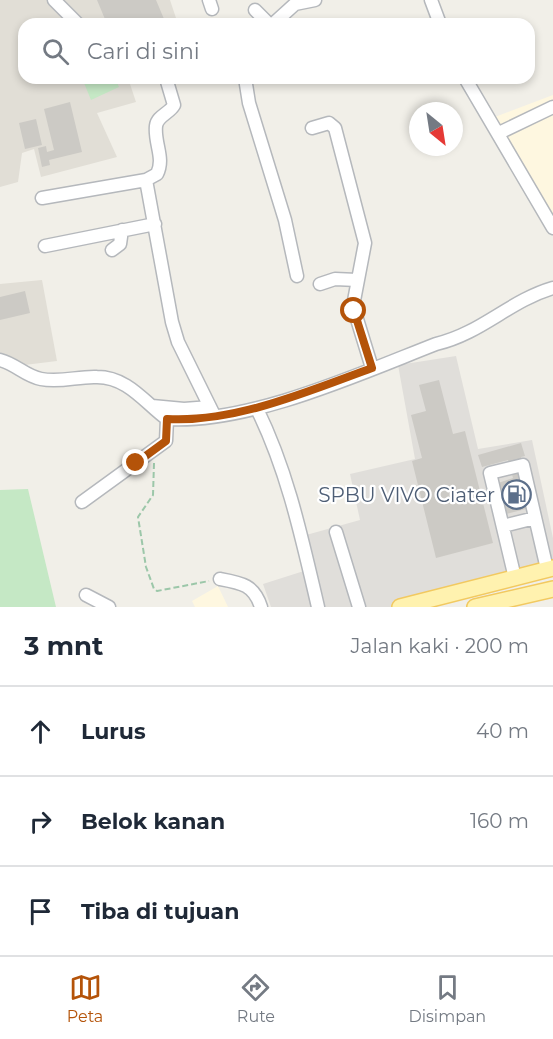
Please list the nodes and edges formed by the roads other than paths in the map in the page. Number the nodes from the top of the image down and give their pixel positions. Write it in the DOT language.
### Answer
graph roads {
  1 [pos="54,0"];
  2 [pos="315,0"];
  3 [pos="431,0"];
  4 [pos="255,10"];
  5 [pos="72,18"];
  6 [pos="264,18"];
  7 [pos="278,18"];
  8 [pos="438,18"];
  9 [pos="168,84"];
  10 [pos="245,84"];
  11 [pos="469,84"];
  12 [pos="553,106"];
  13 [pos="312,128"];
  14 [pos="499,133"];
  15 [pos="146,180"];
  16 [pos="42,198"];
  17 [pos="154,224"];
  18 [pos="553,228"];
  19 [pos="122,230"];
  20 [pos="45,246"];
  21 [pos="112,250"];
  22 [pos="297,276"];
  23 [pos="357,280"];
  24 [pos="320,284"];
  25 [pos="553,288"];
  26 [pos="0,360"];
  27 [pos="372,368"];
  28 [pos="152,406"];
  29 [pos="257,409"];
  30 [pos="212,411"];
  31 [pos="167,419"];
  32 [pos="82,501"];
  33 [pos="535,518"];
  34 [pos="503,526"];
  35 [pos="336,532"];
  36 [pos="550,569"];
  37 [pos="515,578"];
  38 [pos="220,579"];
  39 [pos="553,589"];
  40 [pos="86,595"];
  41 [pos="109,607"];
  42 [pos="261,607"];
  43 [pos="318,607"];
  44 [pos="359,607"];
  45 [pos="400,607"];
  46 [pos="475,607"];
  1 -- 5 [label="street"];
  2 -- 7 [label="street"];
  3 -- 8 [label="street"];
  4 -- 6 [label="street"];
  9 -- 15 [label="street"];
  10 -- 22 [label="street"];
  11 -- 14 [label="street"];
  12 -- 14 [label="street"];
  13 -- 23 [label="street"];
  14 -- 18 [label="street"];
  15 -- 16 [label="street"];
  15 -- 17 [label="street"];
  17 -- 19 [label="street"];
  17 -- 30 [label="street"];
  19 -- 20 [label="street"];
  19 -- 21 [label="street"];
  23 -- 24 [label="street"];
  23 -- 27 [label="street"];
  25 -- 27 [label="street"];
  26 -- 28 [label="street"];
  27 -- 29 [label="street"];
  28 -- 30 [label="street"];
  28 -- 31 [label="street"];
  29 -- 30 [label="street"];
  29 -- 43 [label="street"];
  30 -- 31 [label="street"];
  31 -- 32 [label="street"];
  33 -- 34 [label="street"];
  33 -- 34 [label="street"];
  33 -- 36 [label="street"];
  34 -- 37 [label="street"];
  35 -- 44 [label="street"];
  36 -- 37 [label="main road"];
  37 -- 45 [label="main road"];
  38 -- 42 [label="street"];
  39 -- 46 [label="main road"];
  40 -- 41 [label="street"];
}
